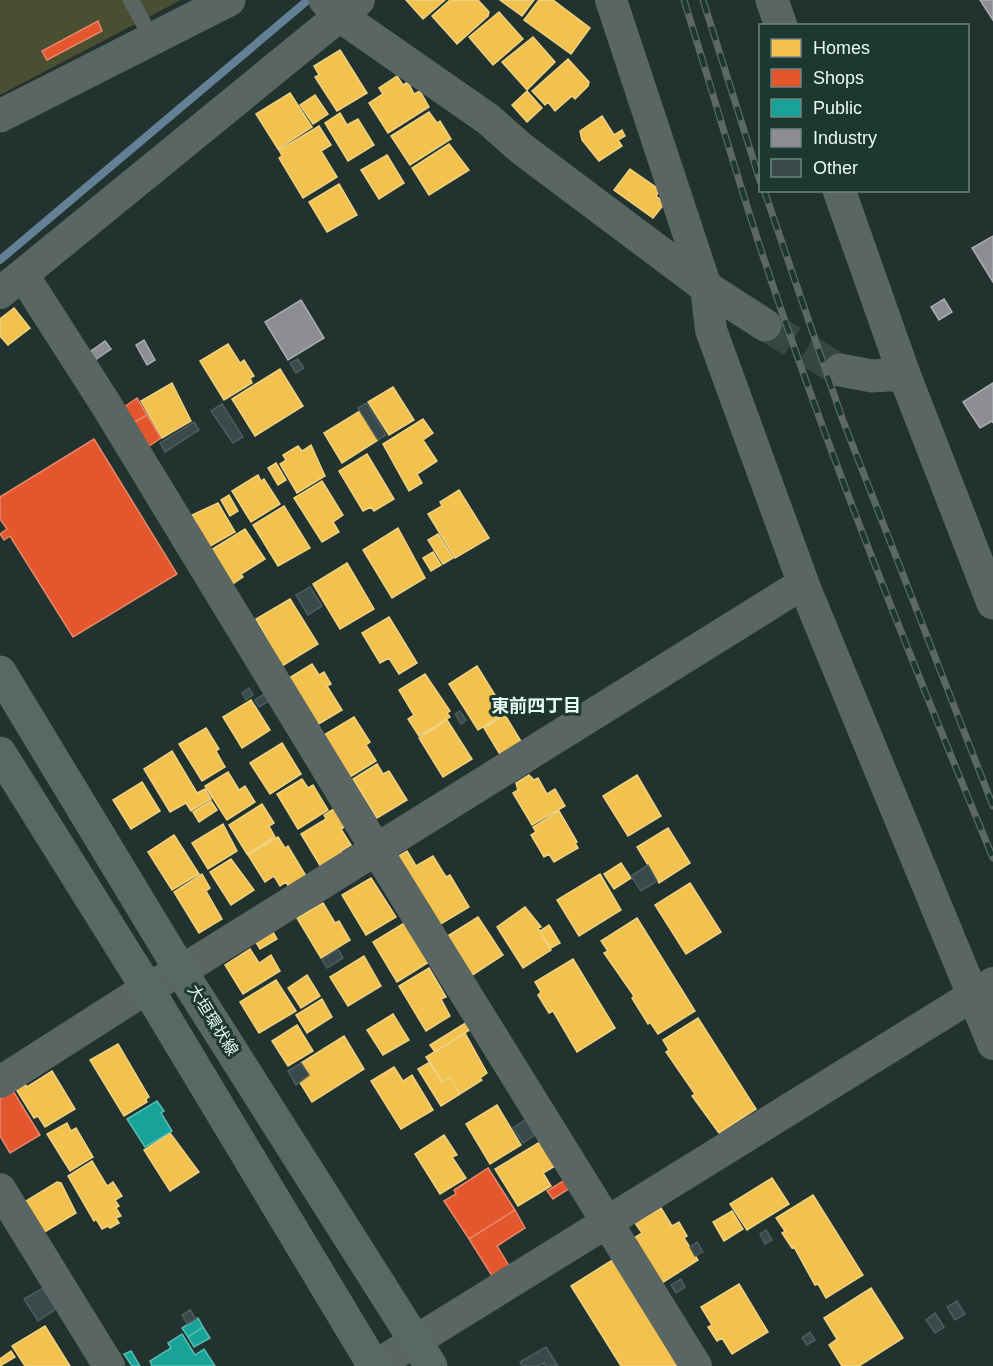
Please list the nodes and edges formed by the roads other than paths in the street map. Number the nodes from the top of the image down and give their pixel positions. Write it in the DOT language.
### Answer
graph roads {
  1 [pos="131,0"];
  2 [pos="229,0"];
  3 [pos="611,0"];
  4 [pos="772,0"];
  5 [pos="339,5"];
  6 [pos="780,24"];
  7 [pos="152,39"];
  8 [pos="0,116"];
  9 [pos="840,192"];
  10 [pos="11,284"];
  11 [pos="706,287"];
  12 [pos="765,325"];
  13 [pos="840,370"];
  14 [pos="904,374"];
  15 [pos="805,588"];
  16 [pos="993,603"];
  17 [pos="0,672"];
  18 [pos="0,753"];
  19 [pos="376,849"];
  20 [pos="182,971"];
  21 [pos="147,988"];
  22 [pos="983,988"];
  23 [pos="993,1044"];
  24 [pos="0,1082"];
  25 [pos="0,1190"];
  26 [pos="607,1224"];
  27 [pos="423,1354"];
  28 [pos="109,1366"];
  29 [pos="375,1366"];
  30 [pos="696,1366"];
  1 -- 7 [label="lane"];
  2 -- 7 [label="street"];
  3 -- 11 [label="street"];
  4 -- 6 [label="street"];
  5 -- 10 [label="street"];
  5 -- 11 [label="street"];
  7 -- 8 [label="street"];
  9 -- 14 [label="street"];
  10 -- 19 [label="street"];
  11 -- 12 [label="street"];
  11 -- 15 [label="street"];
  13 -- 14 [label="street"];
  14 -- 16 [label="street"];
  15 -- 19 [label="street"];
  15 -- 22 [label="street"];
  17 -- 20 [label="main road, 大垣環状線"];
  18 -- 21 [label="main road"];
  19 -- 20 [label="street"];
  19 -- 26 [label="street"];
  20 -- 21 [label="street"];
  20 -- 27 [label="main road, 大垣環状線"];
  21 -- 24 [label="street"];
  21 -- 29 [label="main road"];
  22 -- 23 [label="street"];
  22 -- 26 [label="street"];
  25 -- 28 [label="street"];
  26 -- 27 [label="street"];
  26 -- 30 [label="street"];
  27 -- 29 [label="street"];
}
